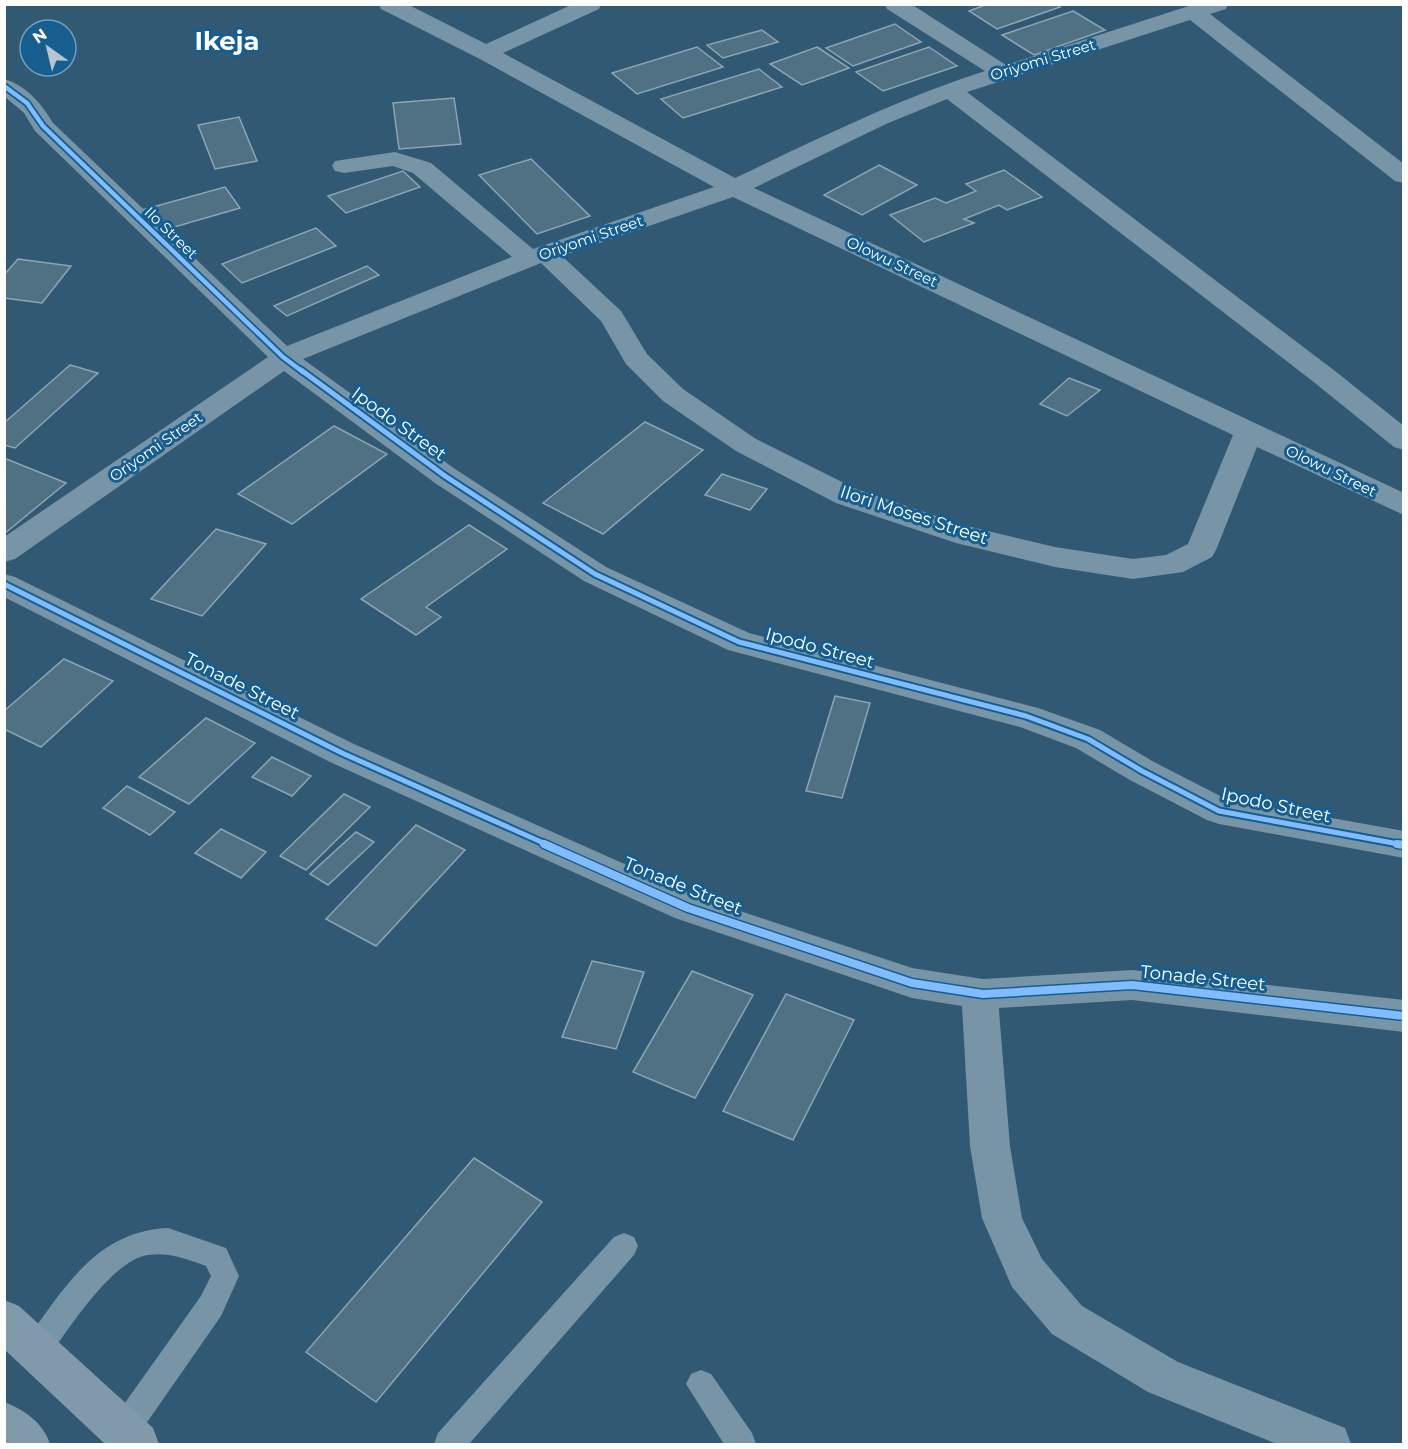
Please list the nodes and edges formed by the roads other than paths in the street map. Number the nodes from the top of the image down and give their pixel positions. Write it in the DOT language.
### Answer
graph roads {
  1 [pos="388,4"];
  2 [pos="591,4"];
  3 [pos="895,4"];
  4 [pos="1207,9"];
  5 [pos="486,53"];
  6 [pos="1002,72"];
  7 [pos="4,86"];
  8 [pos="950,90"];
  9 [pos="344,166"];
  10 [pos="1401,172"];
  11 [pos="734,188"];
  12 [pos="537,256"];
  13 [pos="282,357"];
  14 [pos="1249,430"];
  15 [pos="1404,441"];
  16 [pos="1404,505"];
  17 [pos="4,552"];
  18 [pos="4,584"];
  19 [pos="1404,845"];
  20 [pos="983,994"];
  21 [pos="1404,1016"];
  22 [pos="624,1246"];
  23 [pos="4,1320"];
  24 [pos="37,1349"];
  25 [pos="701,1384"];
  26 [pos="4,1423"];
  27 [pos="130,1438"];
  28 [pos="28,1444"];
  29 [pos="449,1444"];
  30 [pos="741,1444"];
  31 [pos="1329,1444"];
  1 -- 5 [label="street, Olowu Street"];
  2 -- 5 [label="street"];
  3 -- 6 [label="street"];
  4 -- 6 [label="street, Oriyomi Street"];
  4 -- 10 [label="street"];
  5 -- 11 [label="street, Olowu Street"];
  6 -- 8 [label="street, Oriyomi Street"];
  7 -- 13 [label="street, Ilo Street"];
  8 -- 11 [label="street, Oriyomi Street"];
  8 -- 15 [label="street"];
  9 -- 12 [label="street, Ilori Moses Street"];
  11 -- 12 [label="street, Oriyomi Street"];
  11 -- 14 [label="street, Olowu Street"];
  12 -- 13 [label="street, Oriyomi Street"];
  12 -- 14 [label="street, Ilori Moses Street"];
  13 -- 17 [label="street, Oriyomi Street"];
  13 -- 19 [label="street, Ipodo Street"];
  14 -- 16 [label="street, Olowu Street"];
  18 -- 20 [label="street, Tonade Street"];
  20 -- 21 [label="street, Tonade Street"];
  20 -- 31 [label="street"];
  22 -- 29 [label="lane"];
  23 -- 24 [label="main road"];
  24 -- 27 [label="main road"];
  24 -- 27 [label="lane"];
  25 -- 30 [label="lane"];
  26 -- 28 [label="main road"];
}
